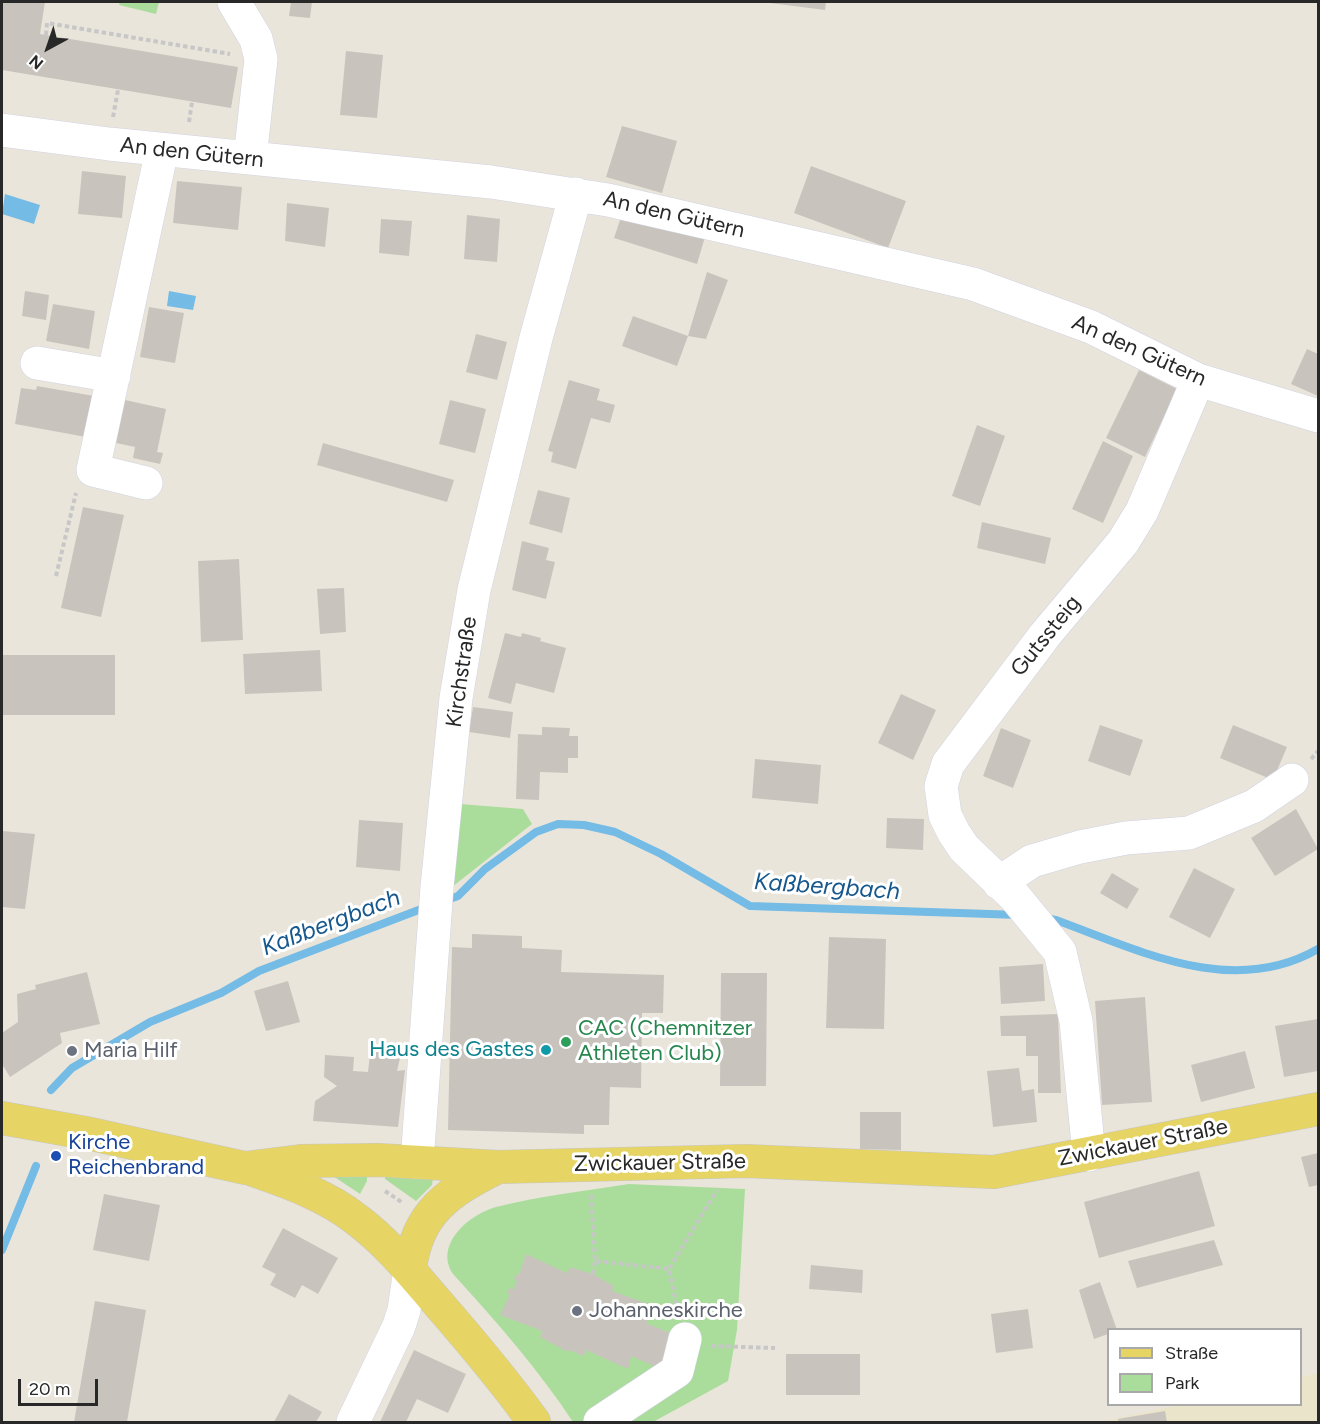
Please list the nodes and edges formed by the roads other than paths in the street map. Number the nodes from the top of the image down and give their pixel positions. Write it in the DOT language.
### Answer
graph roads {
  1 [pos="234,2"];
  2 [pos="2,130"];
  3 [pos="162,150"];
  4 [pos="250,158"];
  5 [pos="576,194"];
  6 [pos="37,363"];
  7 [pos="114,376"];
  8 [pos="1198,380"];
  9 [pos="1318,416"];
  10 [pos="146,483"];
  11 [pos="1292,780"];
  12 [pos="1007,890"];
  13 [pos="1318,1109"];
  14 [pos="2,1118"];
  15 [pos="1089,1155"];
  16 [pos="417,1162"];
  17 [pos="498,1167"];
  18 [pos="245,1168"];
  19 [pos="410,1270"];
  20 [pos="685,1339"];
  21 [pos="353,1422"];
  22 [pos="534,1422"];
  23 [pos="600,1422"];
  1 -- 4 [label="street"];
  2 -- 3 [label="street, An den Gütern"];
  3 -- 4 [label="street, An den Gütern"];
  3 -- 7 [label="street"];
  4 -- 5 [label="street, An den Gütern"];
  5 -- 8 [label="street, An den Gütern"];
  5 -- 16 [label="street, Kirchstraße"];
  6 -- 7 [label="street"];
  7 -- 10 [label="street"];
  8 -- 9 [label="street, An den Gütern"];
  8 -- 12 [label="street, Gutssteig"];
  11 -- 12 [label="street"];
  12 -- 15 [label="street, Gutssteig"];
  13 -- 15 [label="main road, Zwickauer Straße"];
  14 -- 18 [label="main road, Zwickauer Straße"];
  15 -- 17 [label="main road, Zwickauer Straße"];
  16 -- 17 [label="main road, Zwickauer Straße"];
  16 -- 18 [label="main road, Zwickauer Straße"];
  17 -- 19 [label="main road"];
  18 -- 19 [label="main road"];
  19 -- 21 [label="street"];
  19 -- 22 [label="main road"];
  20 -- 23 [label="street"];
}
